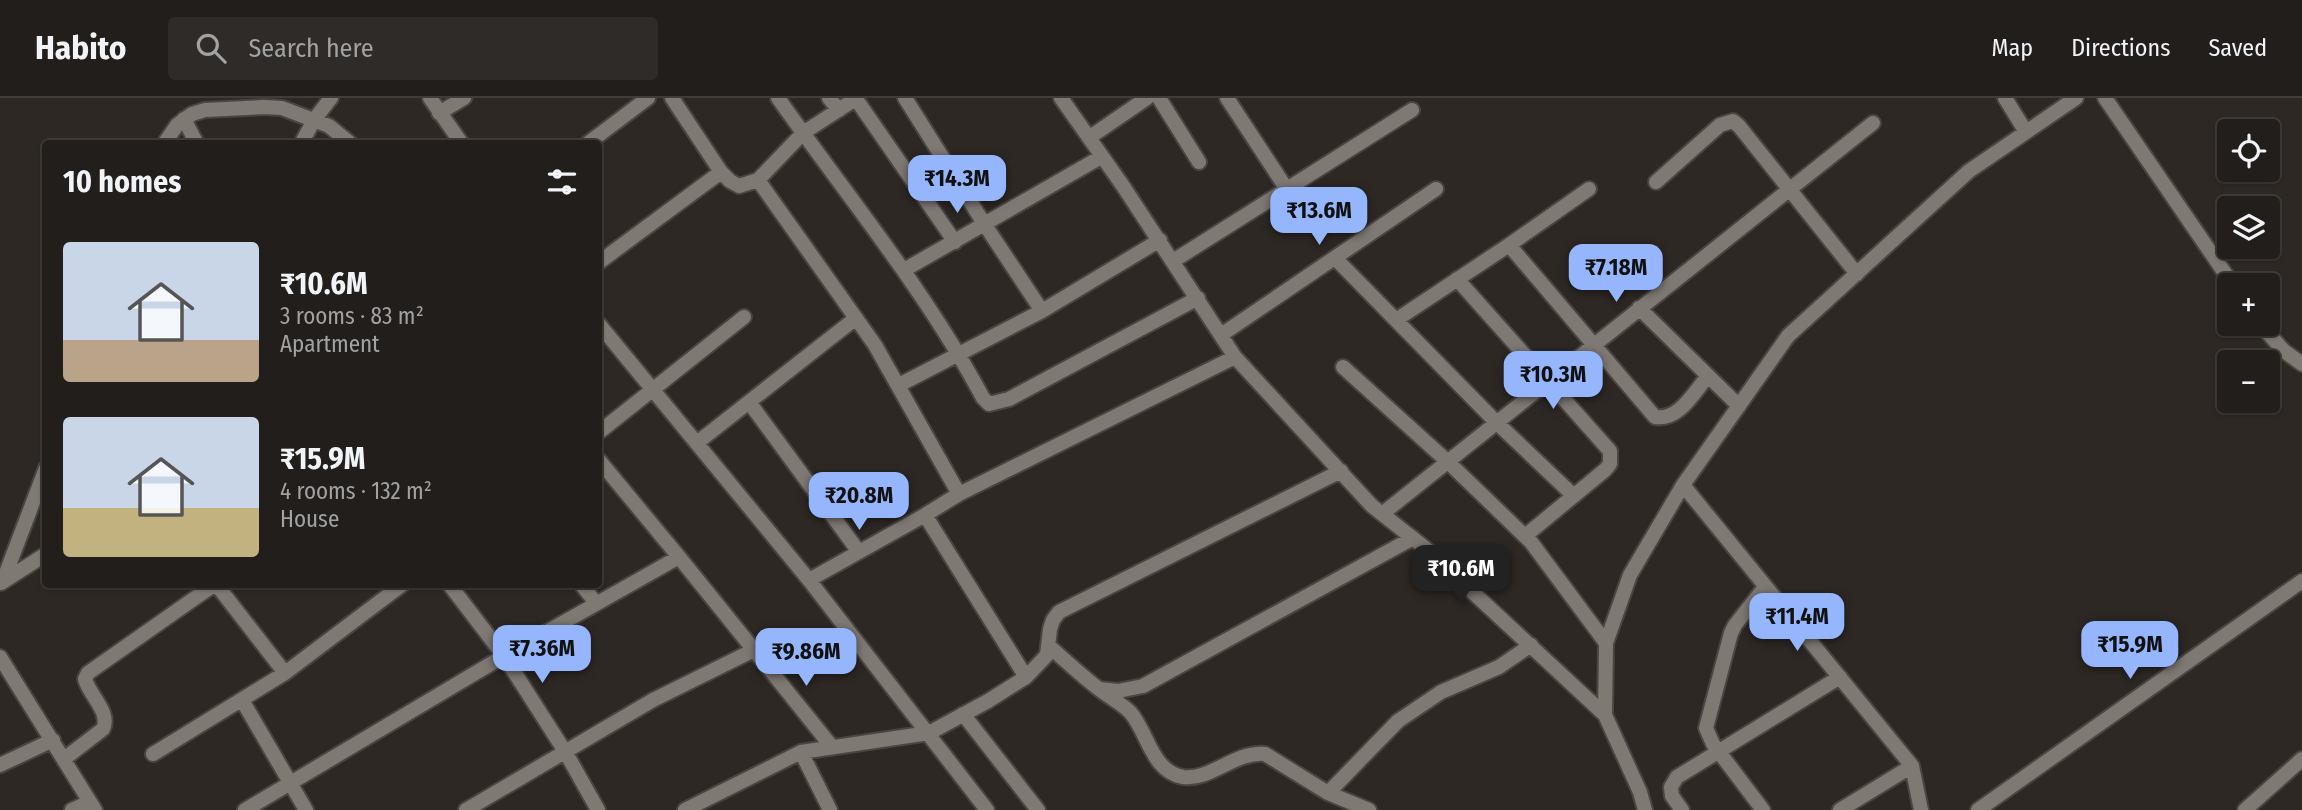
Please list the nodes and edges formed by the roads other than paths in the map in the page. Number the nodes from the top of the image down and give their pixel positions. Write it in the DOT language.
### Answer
graph roads {
  1 [pos="331,98"];
  2 [pos="430,98"];
  3 [pos="464,98"];
  4 [pos="648,98"];
  5 [pos="672,98"];
  6 [pos="778,98"];
  7 [pos="829,98"];
  8 [pos="905,98"];
  9 [pos="1061,98"];
  10 [pos="1147,98"];
  11 [pos="1159,98"];
  12 [pos="1227,98"];
  13 [pos="2005,98"];
  14 [pos="2076,98"];
  15 [pos="2105,98"];
  16 [pos="856,99"];
  17 [pos="192,110"];
  18 [pos="839,110"];
  19 [pos="1412,110"];
  20 [pos="439,113"];
  21 [pos="314,120"];
  22 [pos="1873,123"];
  23 [pos="2026,132"];
  24 [pos="803,133"];
  25 [pos="1090,137"];
  26 [pos="167,140"];
  27 [pos="196,140"];
  28 [pos="303,140"];
  29 [pos="346,140"];
  30 [pos="459,140"];
  31 [pos="592,140"];
  32 [pos="1101,157"];
  33 [pos="1199,162"];
  34 [pos="721,172"];
  35 [pos="758,180"];
  36 [pos="1657,182"];
  37 [pos="1436,189"];
  38 [pos="1589,189"];
  39 [pos="1789,190"];
  40 [pos="1288,191"];
  41 [pos="985,225"];
  42 [pos="1160,240"];
  43 [pos="955,242"];
  44 [pos="1509,246"];
  45 [pos="1335,258"];
  46 [pos="602,259"];
  47 [pos="1173,261"];
  48 [pos="904,270"];
  49 [pos="2225,273"];
  50 [pos="1857,274"];
  51 [pos="1457,279"];
  52 [pos="1198,298"];
  53 [pos="1639,308"];
  54 [pos="1042,311"];
  55 [pos="744,317"];
  56 [pos="856,318"];
  57 [pos="1396,320"];
  58 [pos="602,328"];
  59 [pos="1221,335"];
  60 [pos="2271,336"];
  61 [pos="1594,344"];
  62 [pos="959,352"];
  63 [pos="1235,357"];
  64 [pos="2302,364"];
  65 [pos="1343,367"];
  66 [pos="1708,376"];
  67 [pos="1549,380"];
  68 [pos="899,385"];
  69 [pos="654,390"];
  70 [pos="749,402"];
  71 [pos="1739,406"];
  72 [pos="1496,422"];
  73 [pos="602,430"];
  74 [pos="698,442"];
  75 [pos="1447,461"];
  76 [pos="602,464"];
  77 [pos="1341,471"];
  78 [pos="42,478"];
  79 [pos="1683,485"];
  80 [pos="959,494"];
  81 [pos="1574,496"];
  82 [pos="1382,514"];
  83 [pos="925,515"];
  84 [pos="1525,536"];
  85 [pos="1413,538"];
  86 [pos="859,552"];
  87 [pos="42,556"];
  88 [pos="679,557"];
  89 [pos="809,580"];
  90 [pos="2302,581"];
  91 [pos="1,582"];
  92 [pos="1765,587"];
  93 [pos="210,588"];
  94 [pos="219,588"];
  95 [pos="398,588"];
  96 [pos="452,588"];
  97 [pos="584,588"];
  98 [pos="596,604"];
  99 [pos="1606,643"];
  100 [pos="1531,645"];
  101 [pos="1050,647"];
  102 [pos="754,650"];
  103 [pos="504,656"];
  104 [pos="0,657"];
  105 [pos="285,673"];
  106 [pos="1026,677"];
  107 [pos="1840,677"];
  108 [pos="1099,689"];
  109 [pos="242,700"];
  110 [pos="963,715"];
  111 [pos="1605,715"];
  112 [pos="929,733"];
  113 [pos="52,740"];
  114 [pos="832,747"];
  115 [pos="802,752"];
  116 [pos="1720,752"];
  117 [pos="566,753"];
  118 [pos="153,754"];
  119 [pos="64,759"];
  120 [pos="2302,760"];
  121 [pos="0,765"];
  122 [pos="1912,766"];
  123 [pos="290,783"];
  124 [pos="1328,793"];
  125 [pos="92,806"];
  126 [pos="72,810"];
  127 [pos="245,810"];
  128 [pos="306,810"];
  129 [pos="466,810"];
  130 [pos="598,810"];
  131 [pos="685,810"];
  132 [pos="830,810"];
  133 [pos="987,810"];
  134 [pos="1038,810"];
  135 [pos="1369,810"];
  136 [pos="1645,810"];
  137 [pos="1682,810"];
  138 [pos="1763,810"];
  139 [pos="1840,810"];
  140 [pos="1921,810"];
  141 [pos="1978,810"];
  142 [pos="2245,810"];
  1 -- 21 [label="street"];
  2 -- 20 [label="street"];
  3 -- 20 [label="street"];
  4 -- 31 [label="street"];
  5 -- 34 [label="street"];
  6 -- 24 [label="street"];
  7 -- 18 [label="street"];
  8 -- 41 [label="street"];
  9 -- 25 [label="street"];
  10 -- 25 [label="street"];
  11 -- 33 [label="street"];
  12 -- 40 [label="street"];
  13 -- 23 [label="street"];
  14 -- 23 [label="street"];
  15 -- 49 [label="street"];
  16 -- 18 [label="street"];
  16 -- 43 [label="street"];
  17 -- 21 [label="street"];
  17 -- 26 [label="street"];
  17 -- 27 [label="street"];
  18 -- 24 [label="street"];
  19 -- 40 [label="street"];
  20 -- 30 [label="street"];
  21 -- 28 [label="street"];
  21 -- 29 [label="street"];
  22 -- 39 [label="street"];
  23 -- 50 [label="street"];
  24 -- 35 [label="street"];
  24 -- 48 [label="street"];
  25 -- 32 [label="street"];
  32 -- 41 [label="street"];
  32 -- 42 [label="street"];
  34 -- 35 [label="street"];
  34 -- 46 [label="street"];
  35 -- 56 [label="street"];
  36 -- 39 [label="street"];
  37 -- 45 [label="street"];
  38 -- 44 [label="street"];
  39 -- 50 [label="street"];
  39 -- 53 [label="street"];
  40 -- 47 [label="street"];
  41 -- 43 [label="street"];
  41 -- 54 [label="street"];
  42 -- 47 [label="street"];
  42 -- 54 [label="street"];
  43 -- 48 [label="street"];
  44 -- 51 [label="street"];
  44 -- 61 [label="street"];
  45 -- 57 [label="street"];
  45 -- 59 [label="street"];
  47 -- 52 [label="street"];
  48 -- 62 [label="street"];
  50 -- 71 [label="street"];
  51 -- 57 [label="street"];
  51 -- 67 [label="street"];
  52 -- 59 [label="street"];
  52 -- 62 [label="street"];
  53 -- 61 [label="street"];
  53 -- 66 [label="street"];
  54 -- 62 [label="street"];
  55 -- 69 [label="street"];
  56 -- 68 [label="street"];
  56 -- 70 [label="street"];
  57 -- 72 [label="street"];
  58 -- 69 [label="street"];
  59 -- 63 [label="street"];
  60 -- 64 [label="street"];
  61 -- 66 [label="street"];
  61 -- 67 [label="street"];
  62 -- 68 [label="street"];
  63 -- 77 [label="street"];
  63 -- 80 [label="street"];
  65 -- 75 [label="street"];
  66 -- 71 [label="street"];
  67 -- 72 [label="street"];
  67 -- 81 [label="street"];
  68 -- 80 [label="street"];
  69 -- 73 [label="street"];
  69 -- 74 [label="street"];
  70 -- 74 [label="street"];
  70 -- 86 [label="street"];
  71 -- 79 [label="street"];
  72 -- 75 [label="street"];
  72 -- 81 [label="street"];
  74 -- 89 [label="street"];
  75 -- 82 [label="street"];
  75 -- 84 [label="street"];
  76 -- 88 [label="street"];
  77 -- 82 [label="street"];
  77 -- 101 [label="street"];
  78 -- 91 [label="street"];
  79 -- 92 [label="street"];
  79 -- 99 [label="street"];
  80 -- 83 [label="street"];
  81 -- 84 [label="street"];
  82 -- 85 [label="street"];
  83 -- 86 [label="street"];
  83 -- 106 [label="street"];
  84 -- 99 [label="street"];
  85 -- 100 [label="street"];
  85 -- 108 [label="street"];
  86 -- 89 [label="street"];
  87 -- 91 [label="street"];
  88 -- 98 [label="street"];
  88 -- 102 [label="street"];
  89 -- 112 [label="street"];
  90 -- 141 [label="street"];
  92 -- 107 [label="street"];
  92 -- 116 [label="street"];
  93 -- 119 [label="street"];
  94 -- 105 [label="street"];
  95 -- 105 [label="street"];
  96 -- 103 [label="street"];
  97 -- 98 [label="street"];
  98 -- 103 [label="street"];
  99 -- 111 [label="street"];
  100 -- 111 [label="street"];
  100 -- 124 [label="street"];
  101 -- 106 [label="street"];
  101 -- 108 [label="street"];
  102 -- 114 [label="street"];
  102 -- 117 [label="street"];
  103 -- 117 [label="street"];
  103 -- 123 [label="street"];
  104 -- 113 [label="street"];
  105 -- 109 [label="street"];
  106 -- 110 [label="street"];
  107 -- 116 [label="street"];
  107 -- 122 [label="street"];
  108 -- 124 [label="street"];
  109 -- 118 [label="street"];
  109 -- 123 [label="street"];
  110 -- 112 [label="street"];
  110 -- 134 [label="street"];
  111 -- 136 [label="street"];
  112 -- 114 [label="street"];
  112 -- 133 [label="street"];
  113 -- 119 [label="street"];
  113 -- 121 [label="street"];
  114 -- 115 [label="street"];
  115 -- 131 [label="street"];
  115 -- 132 [label="street"];
  116 -- 137 [label="street"];
  116 -- 138 [label="street"];
  117 -- 129 [label="street"];
  117 -- 130 [label="street"];
  119 -- 125 [label="street"];
  120 -- 142 [label="street"];
  122 -- 139 [label="street"];
  122 -- 140 [label="street"];
  123 -- 127 [label="street"];
  123 -- 128 [label="street"];
  124 -- 135 [label="street"];
  125 -- 126 [label="street"];
}
